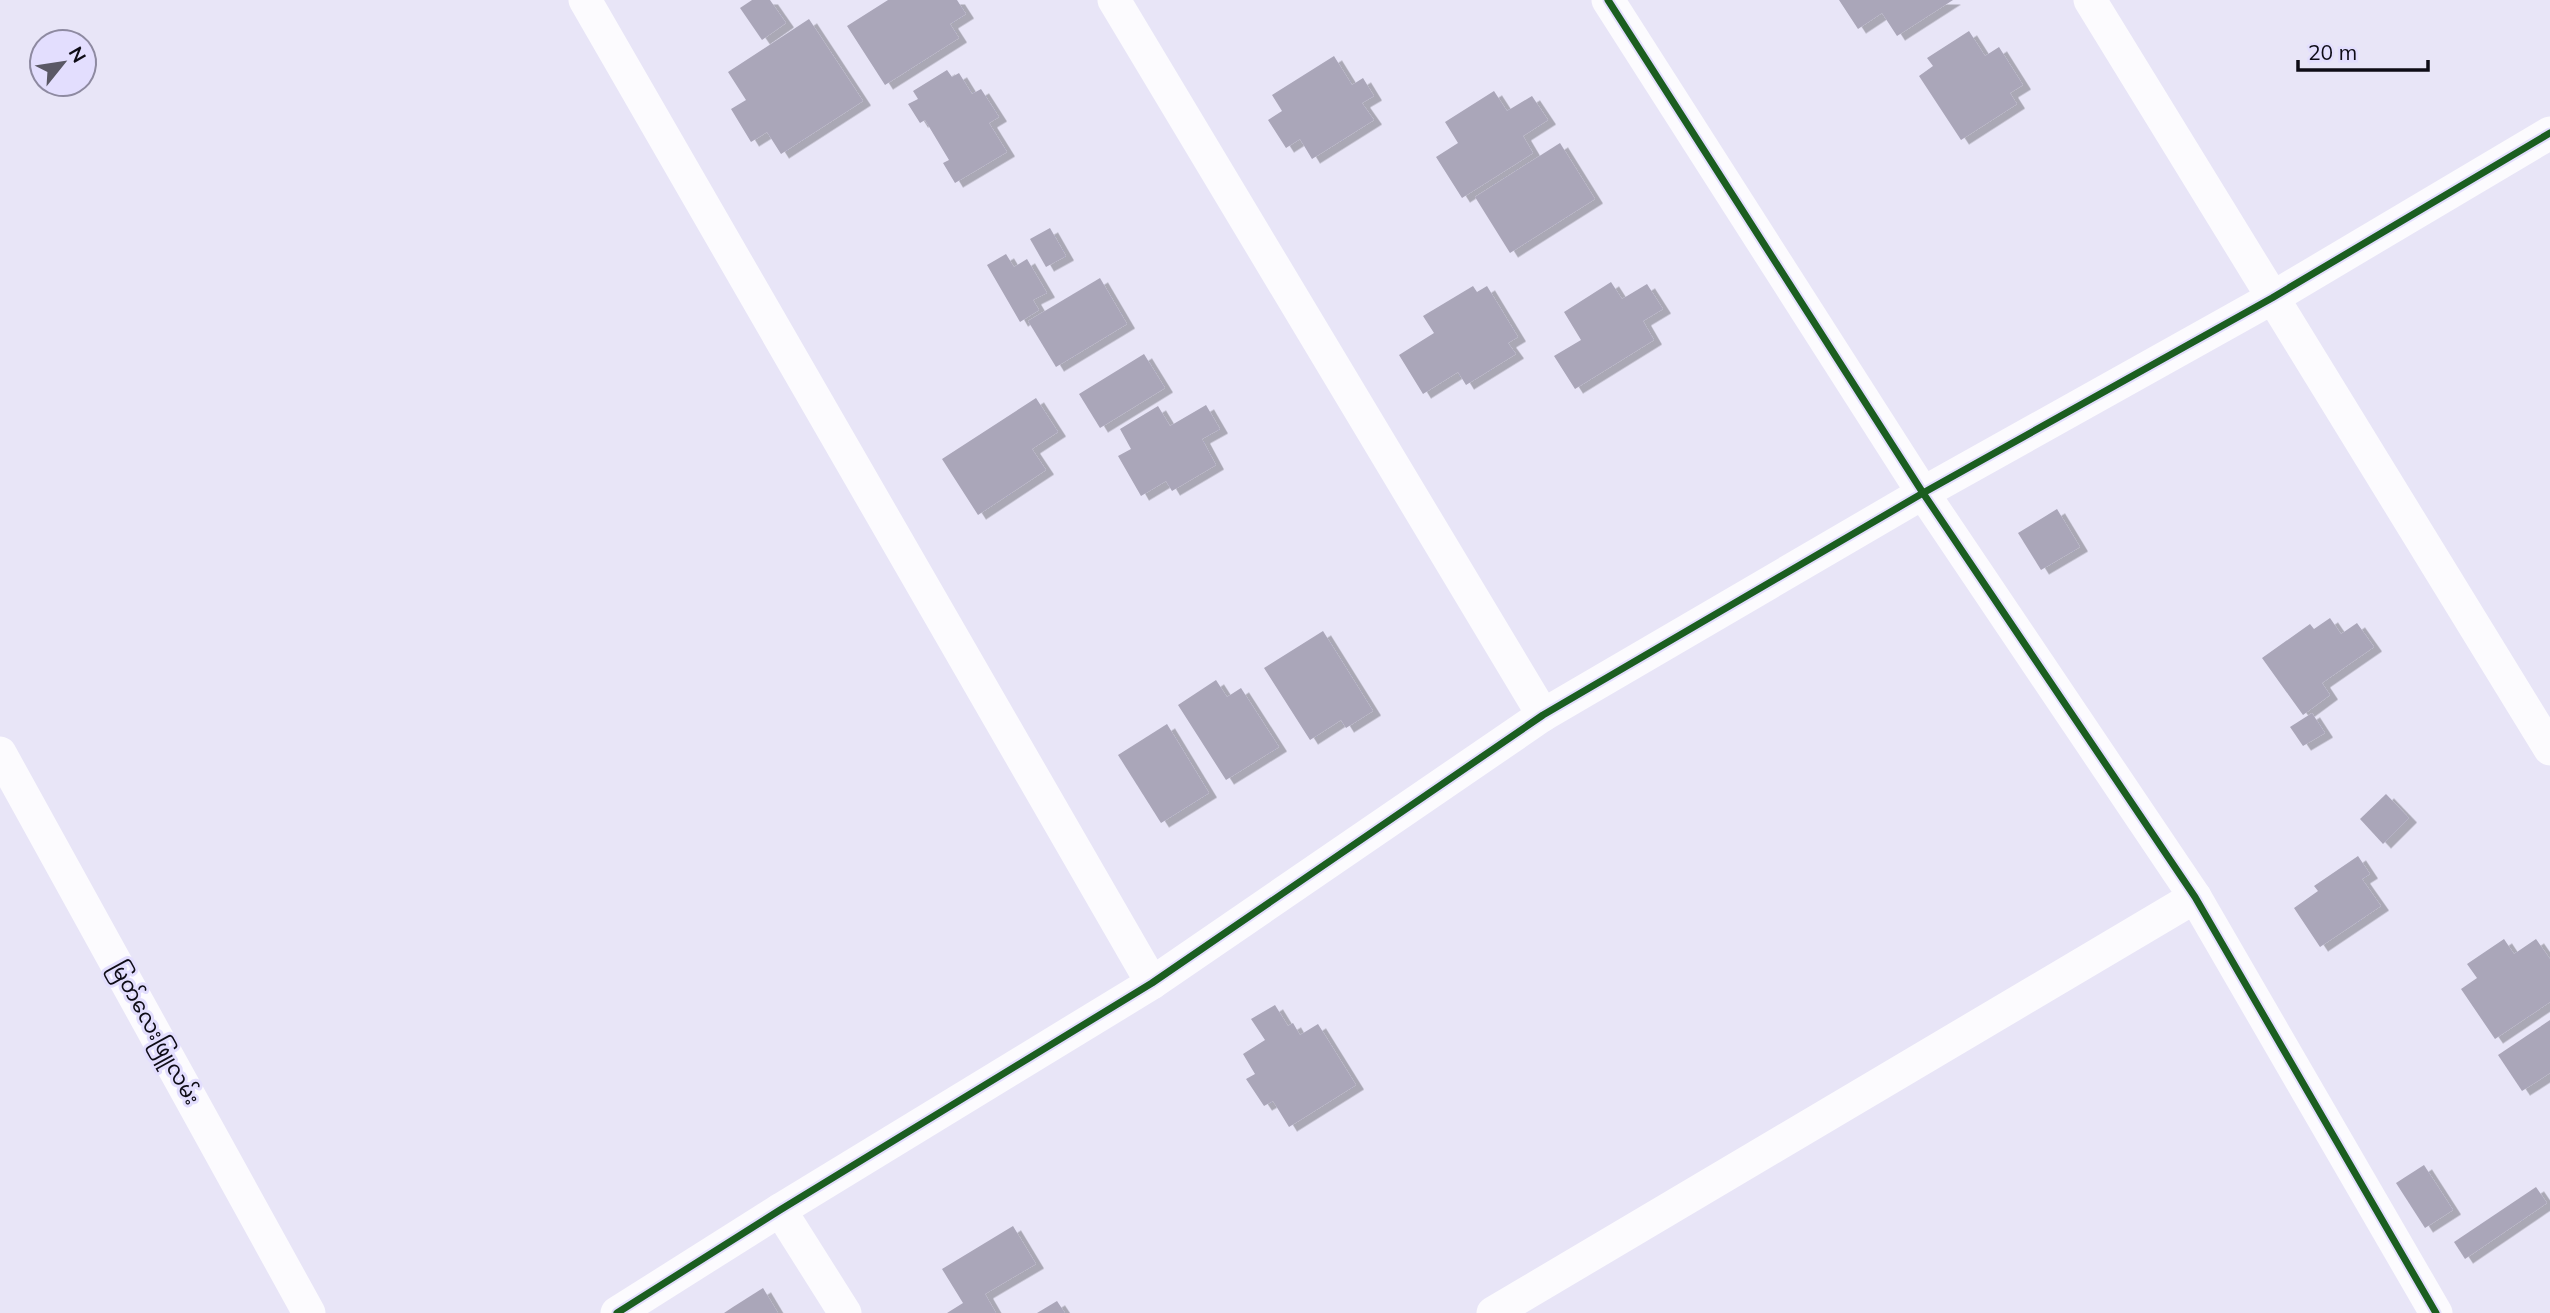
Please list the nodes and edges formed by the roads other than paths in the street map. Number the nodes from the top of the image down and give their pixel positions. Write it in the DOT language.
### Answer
graph roads {
  1 [pos="585,0"];
  2 [pos="1114,0"];
  3 [pos="1608,0"];
  4 [pos="2090,0"];
  5 [pos="2550,133"];
  6 [pos="2272,298"];
  7 [pos="1923,493"];
  8 [pos="1543,715"];
  9 [pos="2550,749"];
  10 [pos="0,753"];
  11 [pos="2195,897"];
  12 [pos="1152,983"];
  13 [pos="780,1210"];
  14 [pos="309,1313"];
  15 [pos="617,1313"];
  16 [pos="845,1313"];
  17 [pos="1493,1313"];
  18 [pos="2436,1313"];
  1 -- 12 [label="street"];
  2 -- 8 [label="street"];
  3 -- 7 [label="street"];
  4 -- 6 [label="street"];
  5 -- 6 [label="street"];
  6 -- 7 [label="street"];
  6 -- 9 [label="street"];
  7 -- 8 [label="street"];
  7 -- 11 [label="street"];
  8 -- 12 [label="street"];
  10 -- 14 [label="street, မြတ်လေးဖြူလမ်း"];
  11 -- 17 [label="street"];
  11 -- 18 [label="street"];
  12 -- 13 [label="street"];
  13 -- 15 [label="street"];
  13 -- 16 [label="street"];
}
